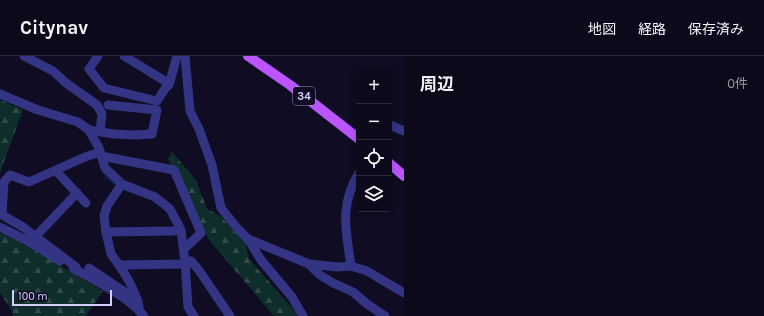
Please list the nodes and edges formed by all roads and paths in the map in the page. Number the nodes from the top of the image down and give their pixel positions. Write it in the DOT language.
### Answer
graph roads {
  1 [pos="24,56"];
  2 [pos="98,56"];
  3 [pos="124,56"];
  4 [pos="169,56"];
  5 [pos="177,56"];
  6 [pos="185,56"];
  7 [pos="248,56"];
  8 [pos="170,82"];
  9 [pos="0,94"];
  10 [pos="108,105"];
  11 [pos="157,110"];
  12 [pos="392,126"];
  13 [pos="89,130"];
  14 [pos="100,131"];
  15 [pos="404,131"];
  16 [pos="356,137"];
  17 [pos="98,154"];
  18 [pos="392,166"];
  19 [pos="56,171"];
  20 [pos="357,176"];
  21 [pos="404,176"];
  22 [pos="120,186"];
  23 [pos="77,193"];
  24 [pos="86,203"];
  25 [pos="0,227"];
  26 [pos="106,232"];
  27 [pos="174,232"];
  28 [pos="35,237"];
  29 [pos="248,239"];
  30 [pos="184,249"];
  31 [pos="183,263"];
  32 [pos="309,264"];
  33 [pos="119,265"];
  34 [pos="351,266"];
  35 [pos="89,268"];
  36 [pos="77,270"];
  37 [pos="404,294"];
  38 [pos="138,301"];
  39 [pos="142,314"];
  40 [pos="194,316"];
  41 [pos="230,316"];
  42 [pos="303,316"];
  43 [pos="385,316"];
  1 -- 14 [label="street"];
  2 -- 8 [label="street"];
  3 -- 8 [label="street"];
  4 -- 8 [label="street"];
  5 -- 8 [label="street"];
  6 -- 29 [label="street"];
  7 -- 16 [label="main road, 34"];
  8 -- 11 [label="street"];
  9 -- 13 [label="street"];
  10 -- 11 [label="street"];
  11 -- 14 [label="street"];
  12 -- 15 [label="street"];
  13 -- 14 [label="street"];
  13 -- 17 [label="street"];
  17 -- 19 [label="street"];
  17 -- 22 [label="street"];
  17 -- 30 [label="street"];
  18 -- 21 [label="main road"];
  19 -- 23 [label="street"];
  19 -- 28 [label="street"];
  20 -- 34 [label="street"];
  22 -- 26 [label="street"];
  22 -- 30 [label="street"];
  23 -- 24 [label="street"];
  23 -- 28 [label="street"];
  25 -- 36 [label="street"];
  26 -- 27 [label="street"];
  26 -- 33 [label="street"];
  28 -- 36 [label="street"];
  29 -- 32 [label="street"];
  29 -- 42 [label="street"];
  30 -- 31 [label="street"];
  31 -- 33 [label="street"];
  31 -- 40 [label="street"];
  31 -- 41 [label="street"];
  32 -- 34 [label="street"];
  32 -- 43 [label="street"];
  33 -- 38 [label="street"];
  34 -- 37 [label="street"];
  35 -- 38 [label="street"];
  36 -- 39 [label="street"];
  38 -- 39 [label="street"];
}
